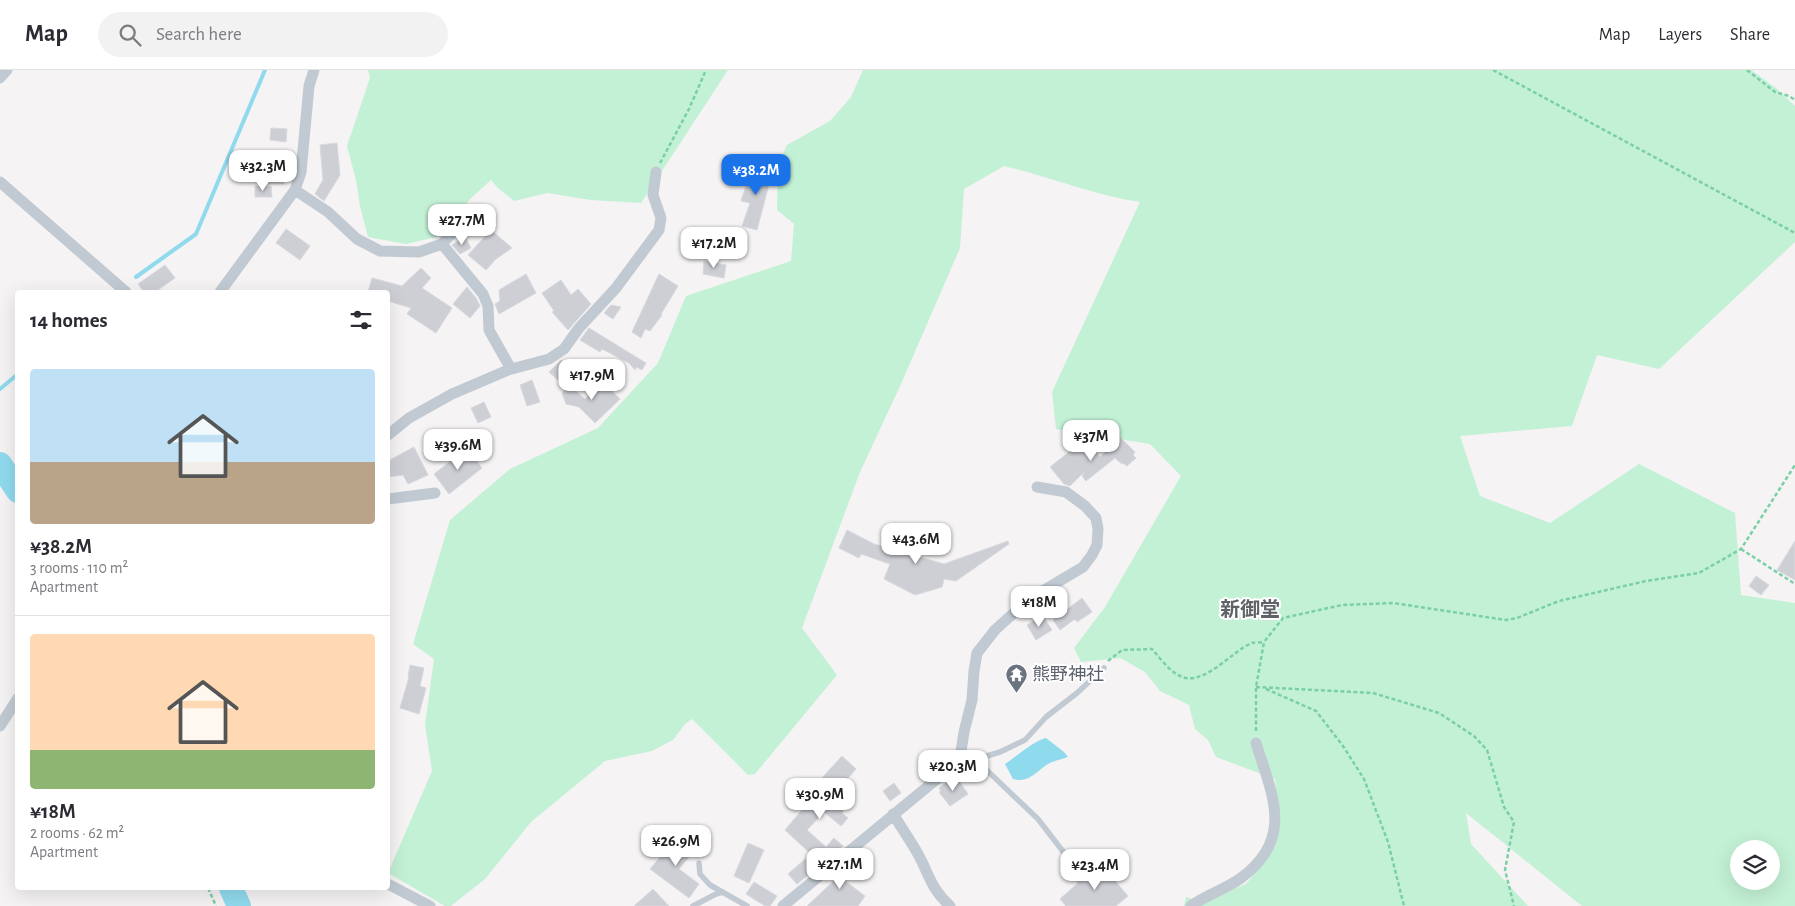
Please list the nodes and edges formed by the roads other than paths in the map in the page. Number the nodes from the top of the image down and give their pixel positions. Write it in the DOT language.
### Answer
graph roads {
  1 [pos="7,70"];
  2 [pos="314,70"];
  3 [pos="0,78"];
  4 [pos="656,172"];
  5 [pos="0,182"];
  6 [pos="295,190"];
  7 [pos="455,230"];
  8 [pos="442,244"];
  9 [pos="124,290"];
  10 [pos="221,290"];
  11 [pos="511,370"];
  12 [pos="390,433"];
  13 [pos="1037,487"];
  14 [pos="435,493"];
  15 [pos="390,499"];
  16 [pos="1104,668"];
  17 [pos="15,703"];
  18 [pos="0,726"];
  19 [pos="1256,742"];
  20 [pos="960,758"];
  21 [pos="974,758"];
  22 [pos="894,814"];
  23 [pos="1068,858"];
  24 [pos="699,863"];
  25 [pos="390,885"];
  26 [pos="723,892"];
  27 [pos="430,906"];
  28 [pos="693,906"];
  29 [pos="747,906"];
  30 [pos="783,906"];
  31 [pos="950,906"];
  32 [pos="1191,906"];
  1 -- 3 [label="street"];
  2 -- 6 [label="street"];
  4 -- 11 [label="street"];
  5 -- 9 [label="street"];
  6 -- 8 [label="street"];
  6 -- 10 [label="street"];
  7 -- 8 [label="street"];
  8 -- 11 [label="street"];
  11 -- 12 [label="street"];
  13 -- 20 [label="street"];
  14 -- 15 [label="street"];
  16 -- 21 [label="lane"];
  17 -- 18 [label="street"];
  19 -- 32 [label="street"];
  20 -- 21 [label="lane"];
  20 -- 22 [label="street"];
  21 -- 23 [label="lane"];
  22 -- 30 [label="street"];
  22 -- 31 [label="street"];
  24 -- 26 [label="lane"];
  25 -- 27 [label="street"];
  26 -- 28 [label="lane"];
  26 -- 29 [label="lane"];
}
